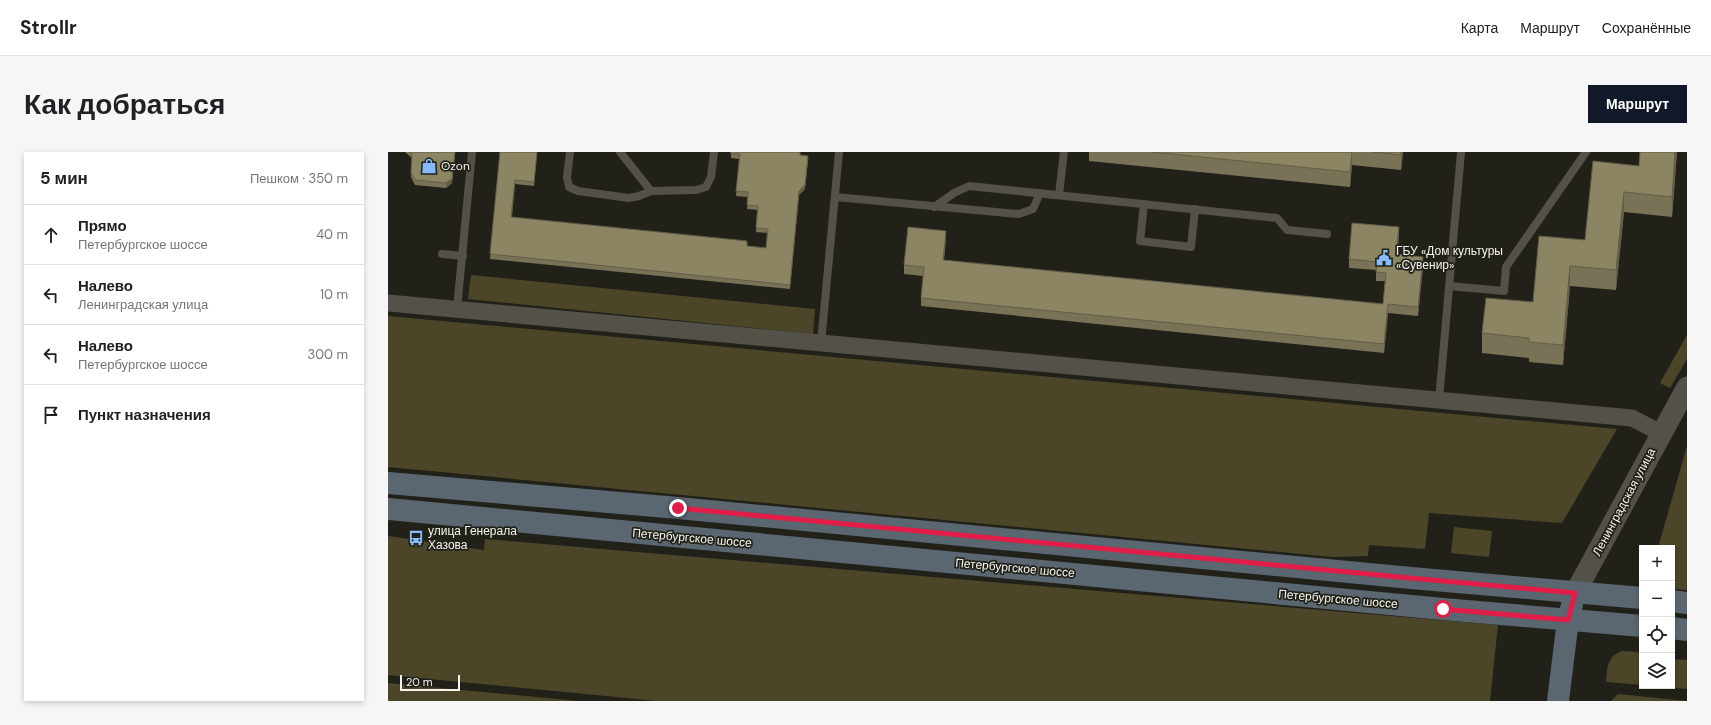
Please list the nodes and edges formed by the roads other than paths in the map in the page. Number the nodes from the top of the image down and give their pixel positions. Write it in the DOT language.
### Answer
graph roads {
  1 [pos="472,152"];
  2 [pos="570,152"];
  3 [pos="620,152"];
  4 [pos="714,152"];
  5 [pos="839,152"];
  6 [pos="1064,152"];
  7 [pos="1461,152"];
  8 [pos="1586,152"];
  9 [pos="651,190"];
  10 [pos="1040,193"];
  11 [pos="1058,195"];
  12 [pos="835,197"];
  13 [pos="1144,204"];
  14 [pos="934,207"];
  15 [pos="1195,210"];
  16 [pos="1327,234"];
  17 [pos="442,254"];
  18 [pos="463,256"];
  19 [pos="1449,286"];
  20 [pos="388,303"];
  21 [pos="457,309"];
  22 [pos="820,343"];
  23 [pos="1687,386"];
  24 [pos="1439,400"];
  25 [pos="1661,433"];
  26 [pos="388,483"];
  27 [pos="388,509"];
  28 [pos="1575,593"];
  29 [pos="1639,598"];
  30 [pos="1675,601"];
  31 [pos="1687,602"];
  32 [pos="1568,620"];
  33 [pos="1639,626"];
  34 [pos="1675,628"];
  35 [pos="1687,630"];
  36 [pos="1558,701"];
  1 -- 18 [label="lane"];
  2 -- 9 [label="lane"];
  3 -- 9 [label="lane"];
  4 -- 9 [label="lane"];
  5 -- 12 [label="lane"];
  6 -- 11 [label="lane"];
  7 -- 19 [label="lane"];
  8 -- 19 [label="lane"];
  10 -- 11 [label="lane"];
  10 -- 14 [label="lane"];
  10 -- 14 [label="lane"];
  11 -- 13 [label="lane"];
  12 -- 14 [label="lane"];
  12 -- 22 [label="lane"];
  13 -- 15 [label="lane"];
  13 -- 15 [label="lane"];
  15 -- 16 [label="lane"];
  17 -- 18 [label="lane"];
  18 -- 21 [label="lane"];
  19 -- 24 [label="lane"];
  20 -- 21 [label="street"];
  21 -- 22 [label="street"];
  22 -- 24 [label="street"];
  23 -- 25 [label="street, Ленинградская улица"];
  24 -- 25 [label="street"];
  25 -- 28 [label="street, Ленинградская улица"];
  26 -- 28 [label="main road"];
  27 -- 32 [label="main road, Петербургское шоссе"];
  28 -- 29 [label="main road"];
  28 -- 32 [label="main road, Ленинградская улица"];
  30 -- 31 [label="main road"];
  32 -- 33 [label="main road, Петербургское шоссе"];
  32 -- 36 [label="main road, Ленинградская улица"];
  34 -- 35 [label="main road"];
}
